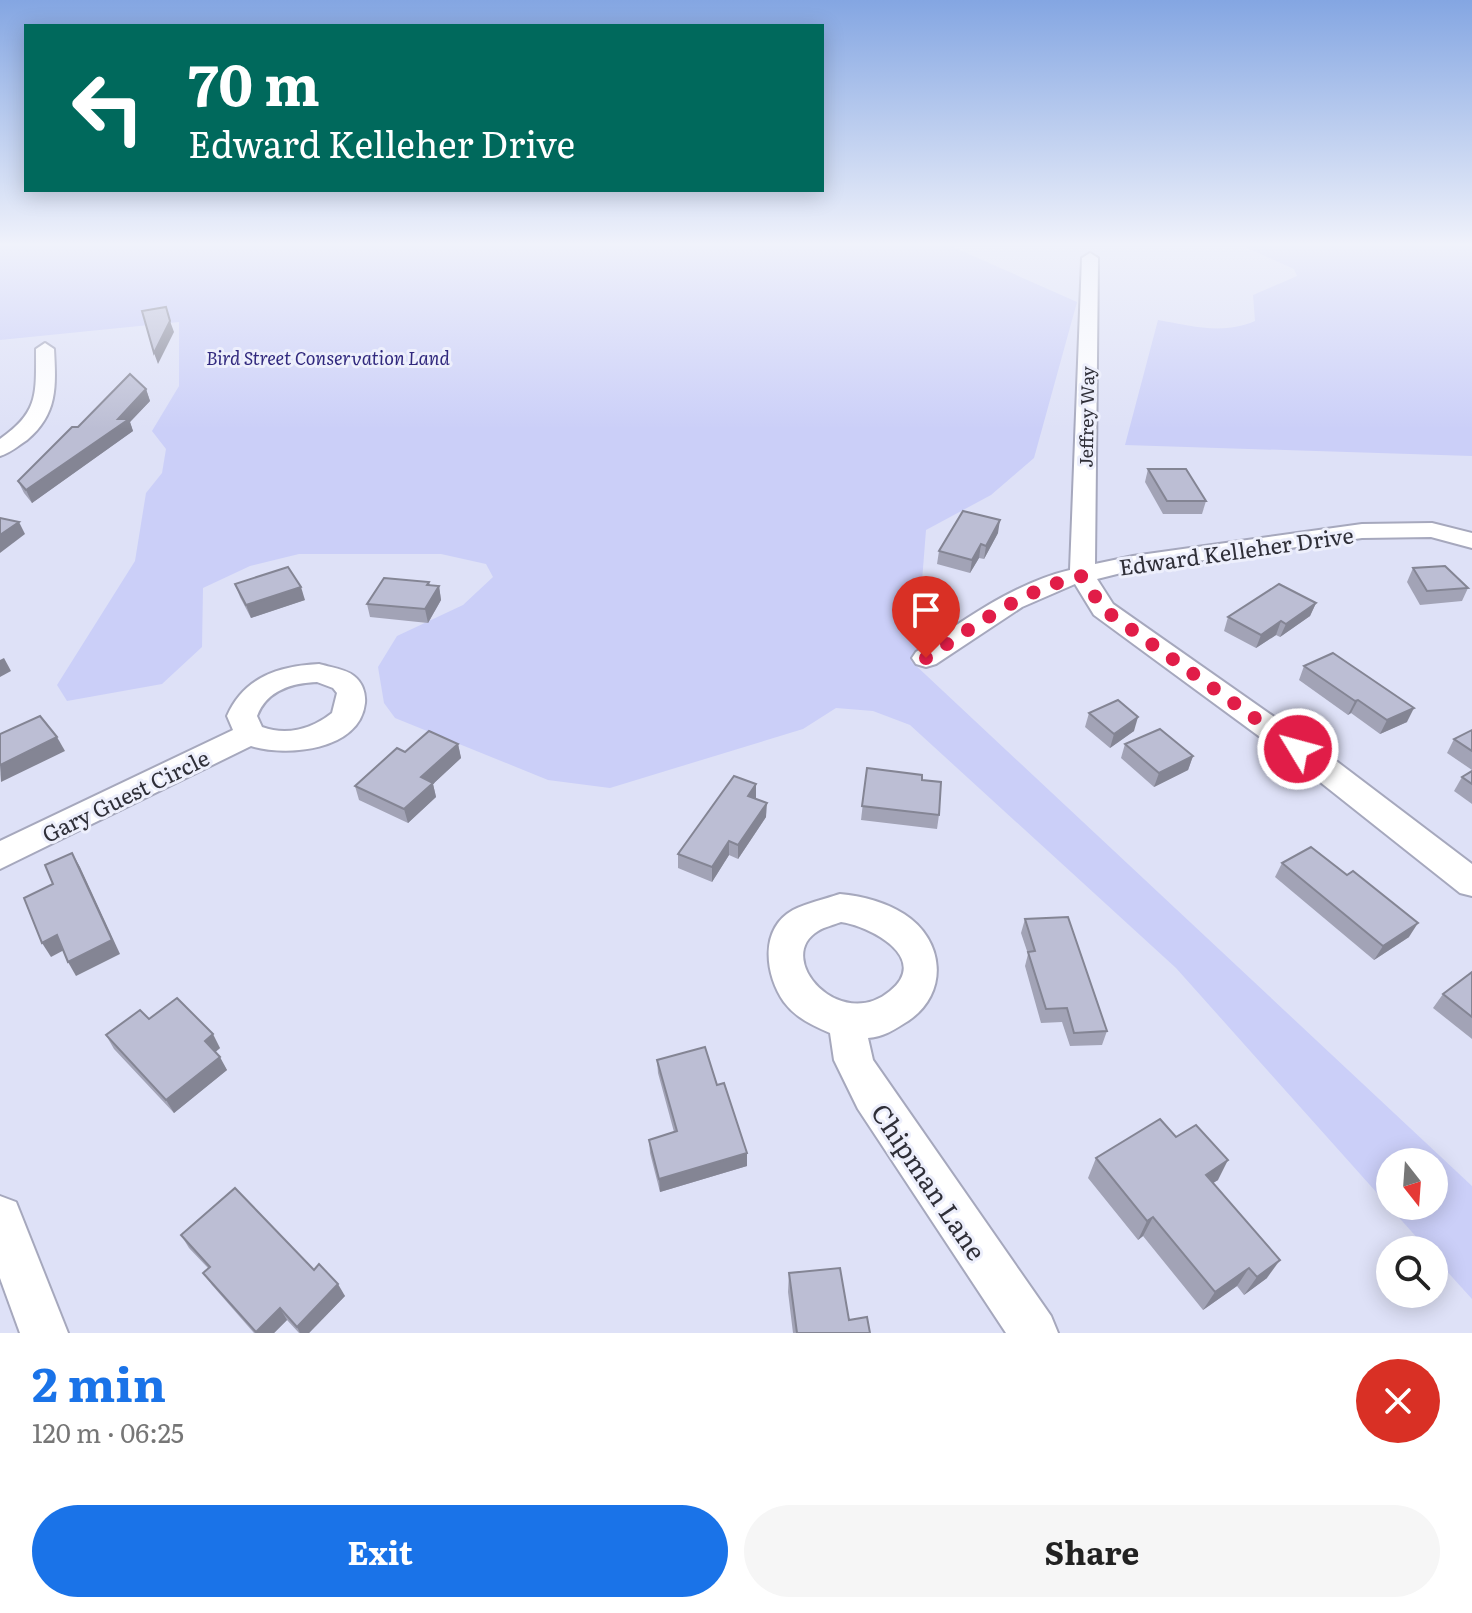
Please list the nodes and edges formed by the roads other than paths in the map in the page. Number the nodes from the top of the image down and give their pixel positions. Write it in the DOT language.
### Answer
graph roads {
  1 [pos="1089,305"];
  2 [pos="45,349"];
  3 [pos="0,449"];
  4 [pos="1472,541"];
  5 [pos="1082,576"];
  6 [pos="926,658"];
  7 [pos="250,734"];
  8 [pos="0,856"];
  9 [pos="1472,883"];
  10 [pos="850,1021"];
  11 [pos="0,1218"];
  12 [pos="44,1333"];
  13 [pos="1034,1333"];
  1 -- 5 [label="street, Jeffrey Way"];
  2 -- 3 [label="street"];
  4 -- 5 [label="street, Edward Kelleher Drive"];
  5 -- 6 [label="street, Edward Kelleher Drive"];
  5 -- 9 [label="street"];
  7 -- 8 [label="street, Gary Guest Circle"];
  10 -- 13 [label="street, Chipman Lane"];
  11 -- 12 [label="street"];
}
